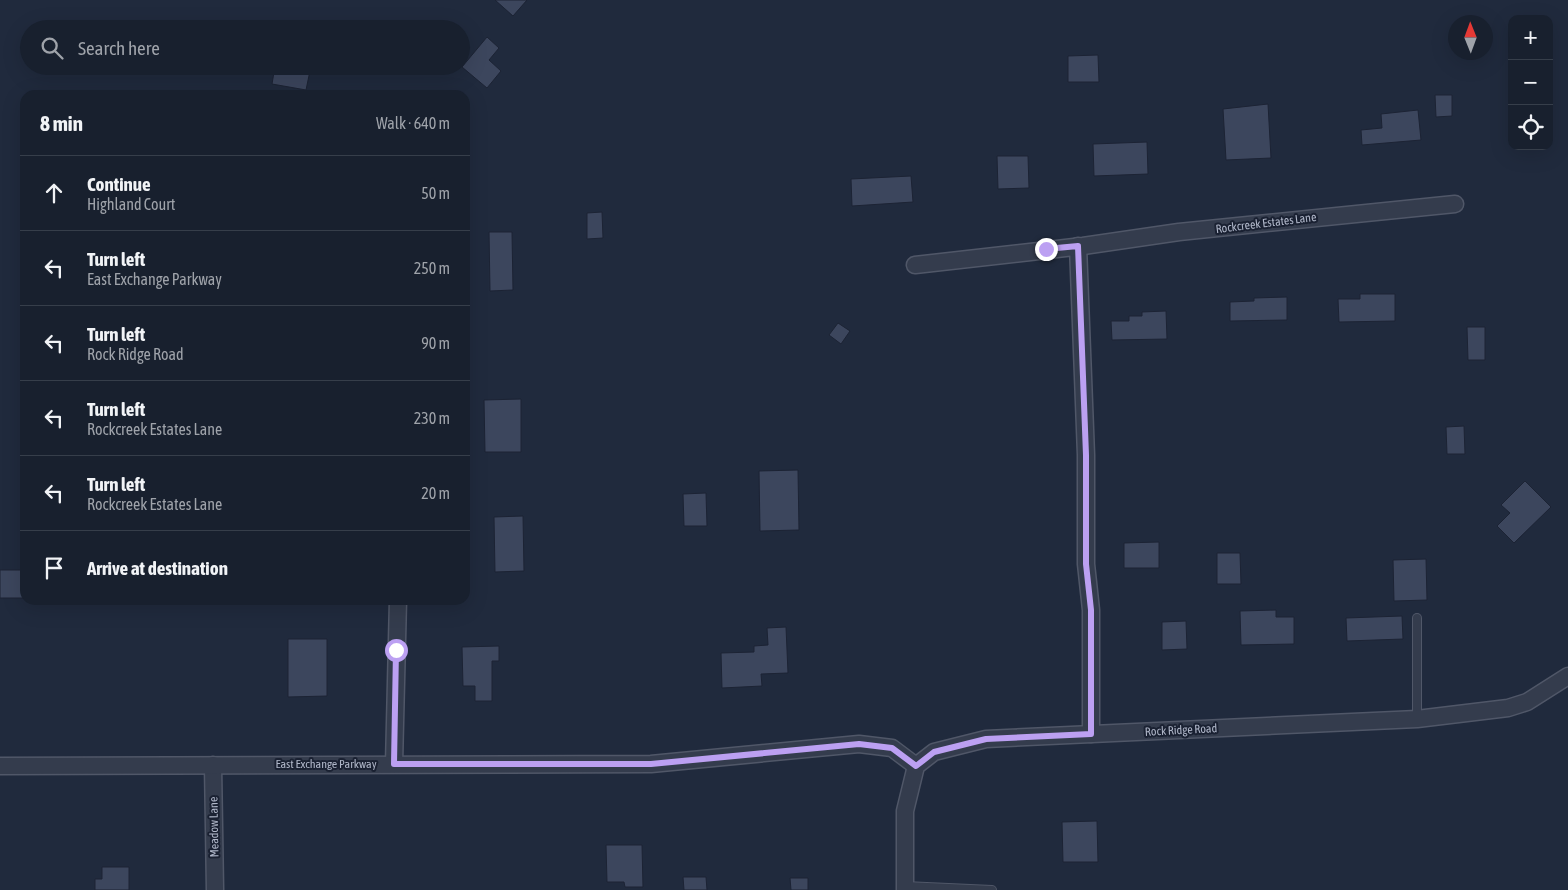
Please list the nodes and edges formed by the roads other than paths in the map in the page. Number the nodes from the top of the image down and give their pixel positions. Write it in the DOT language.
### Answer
graph roads {
  1 [pos="1455,204"];
  2 [pos="1078,246"];
  3 [pos="915,265"];
  4 [pos="398,605"];
  5 [pos="1417,618"];
  6 [pos="1568,676"];
  7 [pos="1417,719"];
  8 [pos="1091,734"];
  9 [pos="394,764"];
  10 [pos="214,765"];
  11 [pos="0,766"];
  12 [pos="916,766"];
  13 [pos="906,888"];
  14 [pos="215,890"];
  15 [pos="992,890"];
  1 -- 2 [label="street, Rockcreek Estates Lane"];
  2 -- 3 [label="street, Rockcreek Estates Lane"];
  2 -- 8 [label="street"];
  4 -- 9 [label="street"];
  5 -- 7 [label="lane"];
  6 -- 7 [label="street, Rock Ridge Road"];
  7 -- 8 [label="street, Rock Ridge Road"];
  8 -- 12 [label="street, Rock Ridge Road"];
  9 -- 10 [label="street, East Exchange Parkway"];
  9 -- 12 [label="street, East Exchange Parkway"];
  10 -- 11 [label="street, East Exchange Parkway"];
  10 -- 14 [label="street, Meadow Lane"];
  12 -- 13 [label="street"];
  13 -- 15 [label="lane"];
}
